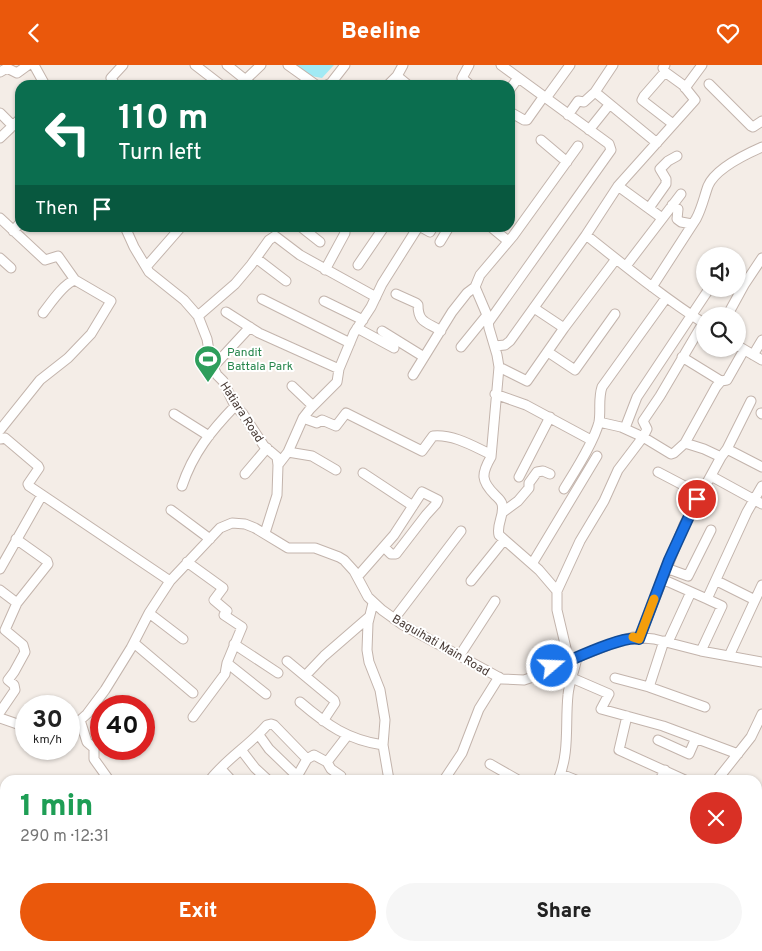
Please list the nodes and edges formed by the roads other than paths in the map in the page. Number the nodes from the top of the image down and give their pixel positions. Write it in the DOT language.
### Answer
graph roads {
  1 [pos="28,65"];
  2 [pos="34,65"];
  3 [pos="123,65"];
  4 [pos="195,65"];
  5 [pos="227,65"];
  6 [pos="261,65"];
  7 [pos="288,65"];
  8 [pos="345,65"];
  9 [pos="403,65"];
  10 [pos="469,65"];
  11 [pos="501,65"];
  12 [pos="570,65"];
  13 [pos="612,65"];
  14 [pos="702,65"];
  15 [pos="665,68"];
  16 [pos="0,72"];
  17 [pos="397,77"];
  18 [pos="518,78"];
  19 [pos="42,80"];
  20 [pos="112,80"];
  21 [pos="214,80"];
  22 [pos="243,80"];
  23 [pos="248,80"];
  24 [pos="308,80"];
  25 [pos="333,80"];
  26 [pos="394,80"];
  27 [pos="401,80"];
  28 [pos="460,80"];
  29 [pos="515,82"];
  30 [pos="709,84"];
  31 [pos="685,87"];
  32 [pos="595,92"];
  33 [pos="545,97"];
  34 [pos="609,105"];
  35 [pos="0,113"];
  36 [pos="515,115"];
  37 [pos="568,115"];
  38 [pos="762,120"];
  39 [pos="674,124"];
  40 [pos="13,126"];
  41 [pos="589,130"];
  42 [pos="0,138"];
  43 [pos="541,140"];
  44 [pos="657,143"];
  45 [pos="578,146"];
  46 [pos="762,147"];
  47 [pos="677,155"];
  48 [pos="567,162"];
  49 [pos="618,186"];
  50 [pos="682,194"];
  51 [pos="672,205"];
  52 [pos="649,208"];
  53 [pos="0,218"];
  54 [pos="662,218"];
  55 [pos="692,224"];
  56 [pos="15,229"];
  57 [pos="13,231"];
  58 [pos="127,232"];
  59 [pos="177,232"];
  60 [pos="278,232"];
  61 [pos="307,232"];
  62 [pos="345,232"];
  63 [pos="381,232"];
  64 [pos="417,232"];
  65 [pos="446,232"];
  66 [pos="497,232"];
  67 [pos="515,232"];
  68 [pos="515,232"];
  69 [pos="586,235"];
  70 [pos="275,236"];
  71 [pos="508,241"];
  72 [pos="320,242"];
  73 [pos="440,242"];
  74 [pos="0,258"];
  75 [pos="256,258"];
  76 [pos="762,258"];
  77 [pos="616,259"];
  78 [pos="358,265"];
  79 [pos="626,266"];
  80 [pos="146,267"];
  81 [pos="11,268"];
  82 [pos="325,270"];
  83 [pos="74,280"];
  84 [pos="286,281"];
  85 [pos="476,287"];
  86 [pos="652,287"];
  87 [pos="396,294"];
  88 [pos="376,297"];
  89 [pos="703,297"];
  90 [pos="666,298"];
  91 [pos="262,299"];
  92 [pos="324,301"];
  93 [pos="731,307"];
  94 [pos="534,308"];
  95 [pos="226,312"];
  96 [pos="43,313"];
  97 [pos="615,314"];
  98 [pos="198,315"];
  99 [pos="691,315"];
  100 [pos="696,318"];
  101 [pos="488,319"];
  102 [pos="363,320"];
  103 [pos="250,327"];
  104 [pos="357,328"];
  105 [pos="564,328"];
  106 [pos="382,331"];
  107 [pos="441,331"];
  108 [pos="696,335"];
  109 [pos="762,340"];
  110 [pos="350,343"];
  111 [pos="462,347"];
  112 [pos="495,347"];
  113 [pos="394,348"];
  114 [pos="746,351"];
  115 [pos="548,352"];
  116 [pos="753,355"];
  117 [pos="424,357"];
  118 [pos="682,357"];
  119 [pos="736,357"];
  120 [pos="762,360"];
  121 [pos="213,367"];
  122 [pos="499,367"];
  123 [pos="339,369"];
  124 [pos="412,375"];
  125 [pos="721,381"];
  126 [pos="292,386"];
  127 [pos="495,394"];
  128 [pos="751,401"];
  129 [pos="235,406"];
  130 [pos="313,406"];
  131 [pos="174,414"];
  132 [pos="550,417"];
  133 [pos="303,419"];
  134 [pos="599,421"];
  135 [pos="1,427"];
  136 [pos="625,428"];
  137 [pos="209,436"];
  138 [pos="643,437"];
  139 [pos="0,439"];
  140 [pos="591,440"];
  141 [pos="685,443"];
  142 [pos="266,448"];
  143 [pos="727,449"];
  144 [pos="288,452"];
  145 [pos="490,454"];
  146 [pos="597,456"];
  147 [pos="721,457"];
  148 [pos="278,465"];
  149 [pos="762,467"];
  150 [pos="336,470"];
  151 [pos="363,473"];
  152 [pos="658,473"];
  153 [pos="245,474"];
  154 [pos="550,474"];
  155 [pos="711,476"];
  156 [pos="518,477"];
  157 [pos="182,486"];
  158 [pos="762,486"];
  159 [pos="564,489"];
  160 [pos="42,495"];
  161 [pos="700,495"];
  162 [pos="759,502"];
  163 [pos="413,506"];
  164 [pos="171,510"];
  165 [pos="503,512"];
  166 [pos="711,530"];
  167 [pos="461,531"];
  168 [pos="265,533"];
  169 [pos="16,539"];
  170 [pos="210,539"];
  171 [pos="504,540"];
  172 [pos="384,547"];
  173 [pos="187,562"];
  174 [pos="532,565"];
  175 [pos="666,568"];
  176 [pos="0,569"];
  177 [pos="358,576"];
  178 [pos="662,579"];
  179 [pos="170,581"];
  180 [pos="471,581"];
  181 [pos="721,583"];
  182 [pos="762,585"];
  183 [pos="0,590"];
  184 [pos="557,591"];
  185 [pos="691,591"];
  186 [pos="707,599"];
  187 [pos="755,600"];
  188 [pos="495,601"];
  189 [pos="17,603"];
  190 [pos="373,603"];
  191 [pos="149,613"];
  192 [pos="369,617"];
  193 [pos="394,619"];
  194 [pos="183,639"];
  195 [pos="639,639"];
  196 [pos="666,642"];
  197 [pos="134,643"];
  198 [pos="234,644"];
  199 [pos="701,651"];
  200 [pos="460,655"];
  201 [pos="729,657"];
  202 [pos="573,659"];
  203 [pos="287,661"];
  204 [pos="762,662"];
  205 [pos="227,663"];
  206 [pos="278,673"];
  207 [pos="305,676"];
  208 [pos="498,677"];
  209 [pos="572,678"];
  210 [pos="615,678"];
  211 [pos="649,687"];
  212 [pos="193,693"];
  213 [pos="266,694"];
  214 [pos="300,702"];
  215 [pos="705,707"];
  216 [pos="0,712"];
  217 [pos="762,714"];
  218 [pos="627,716"];
  219 [pos="193,717"];
  220 [pos="0,718"];
  221 [pos="80,720"];
  222 [pos="323,721"];
  223 [pos="15,723"];
  224 [pos="259,735"];
  225 [pos="347,736"];
  226 [pos="696,738"];
  227 [pos="658,740"];
  228 [pos="383,745"];
  229 [pos="242,751"];
  230 [pos="738,754"];
  231 [pos="307,759"];
  232 [pos="328,762"];
  233 [pos="490,764"];
  234 [pos="221,769"];
  235 [pos="665,770"];
  236 [pos="105,775"];
  237 [pos="215,775"];
  238 [pos="226,775"];
  239 [pos="263,775"];
  240 [pos="293,775"];
  241 [pos="298,775"];
  242 [pos="340,775"];
  243 [pos="388,775"];
  244 [pos="447,775"];
  245 [pos="509,775"];
  246 [pos="559,775"];
  247 [pos="662,775"];
  248 [pos="675,775"];
  249 [pos="721,775"];
  1 -- 16 [label="street"];
  2 -- 19 [label="street"];
  3 -- 20 [label="street"];
  4 -- 21 [label="street"];
  5 -- 22 [label="street"];
  6 -- 23 [label="street"];
  7 -- 24 [label="street"];
  8 -- 25 [label="street"];
  9 -- 17 [label="street"];
  10 -- 28 [label="street"];
  11 -- 18 [label="street"];
  12 -- 33 [label="street"];
  13 -- 32 [label="street"];
  14 -- 31 [label="street"];
  15 -- 31 [label="street"];
  15 -- 39 [label="street"];
  17 -- 26 [label="street"];
  17 -- 27 [label="street"];
  18 -- 29 [label="street"];
  18 -- 33 [label="street"];
  30 -- 38 [label="street"];
  31 -- 39 [label="street"];
  32 -- 34 [label="street"];
  32 -- 37 [label="street"];
  33 -- 36 [label="street"];
  33 -- 37 [label="street"];
  34 -- 41 [label="street"];
  34 -- 44 [label="street"];
  35 -- 40 [label="street"];
  37 -- 41 [label="street"];
  39 -- 44 [label="street"];
  40 -- 42 [label="street"];
  41 -- 101 [label="street"];
  43 -- 48 [label="street"];
  44 -- 49 [label="street"];
  45 -- 48 [label="street"];
  46 -- 55 [label="street"];
  47 -- 52 [label="street"];
  48 -- 67 [label="street"];
  49 -- 52 [label="street"];
  49 -- 69 [label="street"];
  50 -- 51 [label="street"];
  51 -- 54 [label="street"];
  51 -- 55 [label="street"];
  52 -- 54 [label="street"];
  53 -- 57 [label="street"];
  54 -- 79 [label="street"];
  55 -- 86 [label="street"];
  56 -- 57 [label="street"];
  57 -- 83 [label="street"];
  58 -- 80 [label="street, Hatiara Road"];
  59 -- 80 [label="street"];
  60 -- 70 [label="street"];
  61 -- 72 [label="street"];
  62 -- 82 [label="street"];
  63 -- 78 [label="street"];
  64 -- 88 [label="street"];
  65 -- 73 [label="street"];
  66 -- 71 [label="street"];
  68 -- 71 [label="street"];
  69 -- 77 [label="street"];
  69 -- 94 [label="street"];
  70 -- 75 [label="street"];
  70 -- 82 [label="street"];
  71 -- 85 [label="street"];
  74 -- 81 [label="street"];
  75 -- 84 [label="street"];
  75 -- 98 [label="street"];
  76 -- 93 [label="street"];
  77 -- 79 [label="street"];
  77 -- 105 [label="street"];
  79 -- 86 [label="street"];
  80 -- 98 [label="street, Hatiara Road"];
  82 -- 88 [label="street"];
  83 -- 96 [label="street"];
  83 -- 135 [label="street"];
  85 -- 101 [label="street"];
  85 -- 107 [label="street"];
  86 -- 90 [label="street"];
  87 -- 107 [label="street"];
  88 -- 102 [label="street"];
  89 -- 99 [label="street"];
  90 -- 99 [label="street"];
  90 -- 134 [label="street"];
  91 -- 110 [label="street"];
  92 -- 102 [label="street"];
  94 -- 105 [label="street"];
  94 -- 112 [label="street"];
  95 -- 103 [label="street"];
  97 -- 115 [label="street"];
  98 -- 121 [label="street, Hatiara Road"];
  99 -- 100 [label="street"];
  99 -- 136 [label="street"];
  101 -- 111 [label="street"];
  101 -- 112 [label="street"];
  102 -- 104 [label="street"];
  103 -- 121 [label="street"];
  103 -- 123 [label="street"];
  104 -- 110 [label="street"];
  104 -- 113 [label="street"];
  105 -- 115 [label="street"];
  106 -- 117 [label="street"];
  107 -- 117 [label="street"];
  108 -- 118 [label="street"];
  109 -- 116 [label="street"];
  110 -- 123 [label="street"];
  112 -- 122 [label="street"];
  114 -- 116 [label="street"];
  115 -- 122 [label="street"];
  116 -- 120 [label="street"];
  117 -- 124 [label="street"];
  118 -- 125 [label="street"];
  118 -- 138 [label="street"];
  119 -- 125 [label="street"];
  121 -- 129 [label="street, Hatiara Road"];
  122 -- 127 [label="street"];
  123 -- 130 [label="street"];
  125 -- 141 [label="street"];
  126 -- 130 [label="street"];
  127 -- 132 [label="street"];
  127 -- 145 [label="street"];
  128 -- 143 [label="street"];
  129 -- 137 [label="street"];
  129 -- 142 [label="street, Hatiara Road"];
  130 -- 133 [label="street"];
  131 -- 137 [label="street"];
  132 -- 140 [label="street"];
  132 -- 156 [label="street"];
  133 -- 144 [label="street"];
  133 -- 145 [label="street"];
  134 -- 136 [label="street"];
  134 -- 140 [label="street"];
  136 -- 138 [label="street"];
  137 -- 157 [label="street"];
  138 -- 141 [label="street"];
  138 -- 184 [label="street"];
  139 -- 160 [label="street"];
  140 -- 159 [label="street"];
  141 -- 147 [label="street"];
  142 -- 148 [label="street, Hatiara Road"];
  142 -- 153 [label="street"];
  143 -- 147 [label="street"];
  143 -- 149 [label="street"];
  144 -- 148 [label="street"];
  144 -- 150 [label="street"];
  145 -- 165 [label="street"];
  146 -- 174 [label="street"];
  147 -- 155 [label="street"];
  148 -- 168 [label="street"];
  151 -- 163 [label="street"];
  152 -- 161 [label="street"];
  154 -- 165 [label="street"];
  155 -- 161 [label="street"];
  155 -- 162 [label="street"];
  158 -- 162 [label="street"];
  160 -- 169 [label="street"];
  160 -- 179 [label="street"];
  161 -- 175 [label="street"];
  162 -- 186 [label="street"];
  163 -- 172 [label="street"];
  163 -- 172 [label="street"];
  164 -- 170 [label="street"];
  165 -- 171 [label="street"];
  166 -- 175 [label="street"];
  167 -- 193 [label="street"];
  168 -- 170 [label="street, Baguihati Main Road"];
  168 -- 177 [label="street, Baguihati Main Road"];
  169 -- 176 [label="street"];
  169 -- 189 [label="street"];
  170 -- 173 [label="street, Baguihati Main Road"];
  171 -- 174 [label="street"];
  171 -- 180 [label="street"];
  172 -- 177 [label="street"];
  173 -- 179 [label="street, Baguihati Main Road"];
  173 -- 198 [label="street"];
  174 -- 184 [label="street"];
  175 -- 178 [label="street"];
  177 -- 190 [label="street, Baguihati Main Road"];
  178 -- 185 [label="street"];
  178 -- 195 [label="street"];
  179 -- 191 [label="street, Baguihati Main Road"];
  181 -- 187 [label="street"];
  182 -- 187 [label="street"];
  183 -- 189 [label="street"];
  184 -- 202 [label="street"];
  185 -- 186 [label="street"];
  185 -- 196 [label="street"];
  186 -- 199 [label="street"];
  187 -- 201 [label="street"];
  188 -- 200 [label="street"];
  189 -- 216 [label="street"];
  190 -- 192 [label="street"];
  190 -- 193 [label="street, Baguihati Main Road"];
  191 -- 194 [label="street"];
  191 -- 197 [label="street, Baguihati Main Road"];
  192 -- 207 [label="street"];
  192 -- 228 [label="street"];
  193 -- 200 [label="street, Baguihati Main Road"];
  195 -- 196 [label="street, Baguihati Main Road"];
  195 -- 202 [label="street, Baguihati Main Road"];
  196 -- 199 [label="street, Baguihati Main Road"];
  196 -- 211 [label="street"];
  197 -- 212 [label="street"];
  197 -- 221 [label="street, Baguihati Main Road"];
  198 -- 205 [label="street"];
  198 -- 206 [label="street"];
  199 -- 201 [label="street, Baguihati Main Road"];
  200 -- 208 [label="street, Baguihati Main Road"];
  201 -- 204 [label="street, Baguihati Main Road"];
  202 -- 208 [label="street, Baguihati Main Road"];
  202 -- 209 [label="street"];
  203 -- 207 [label="street"];
  205 -- 213 [label="street"];
  205 -- 219 [label="street"];
  207 -- 222 [label="street"];
  208 -- 244 [label="street"];
  209 -- 218 [label="street"];
  209 -- 246 [label="street"];
  210 -- 211 [label="street"];
  211 -- 215 [label="street"];
  214 -- 222 [label="street"];
  217 -- 230 [label="street"];
  218 -- 226 [label="street"];
  218 -- 235 [label="street"];
  220 -- 223 [label="street"];
  221 -- 236 [label="street"];
  222 -- 225 [label="street"];
  224 -- 229 [label="street"];
  224 -- 231 [label="street"];
  224 -- 240 [label="street"];
  225 -- 228 [label="street"];
  225 -- 232 [label="street"];
  226 -- 227 [label="street"];
  226 -- 230 [label="street"];
  228 -- 243 [label="street"];
  229 -- 234 [label="street"];
  229 -- 239 [label="street"];
  230 -- 249 [label="street"];
  231 -- 232 [label="street"];
  231 -- 241 [label="street"];
  232 -- 242 [label="street"];
  233 -- 245 [label="street"];
  234 -- 237 [label="street"];
  234 -- 238 [label="street"];
  235 -- 247 [label="street"];
  235 -- 248 [label="street"];
}
